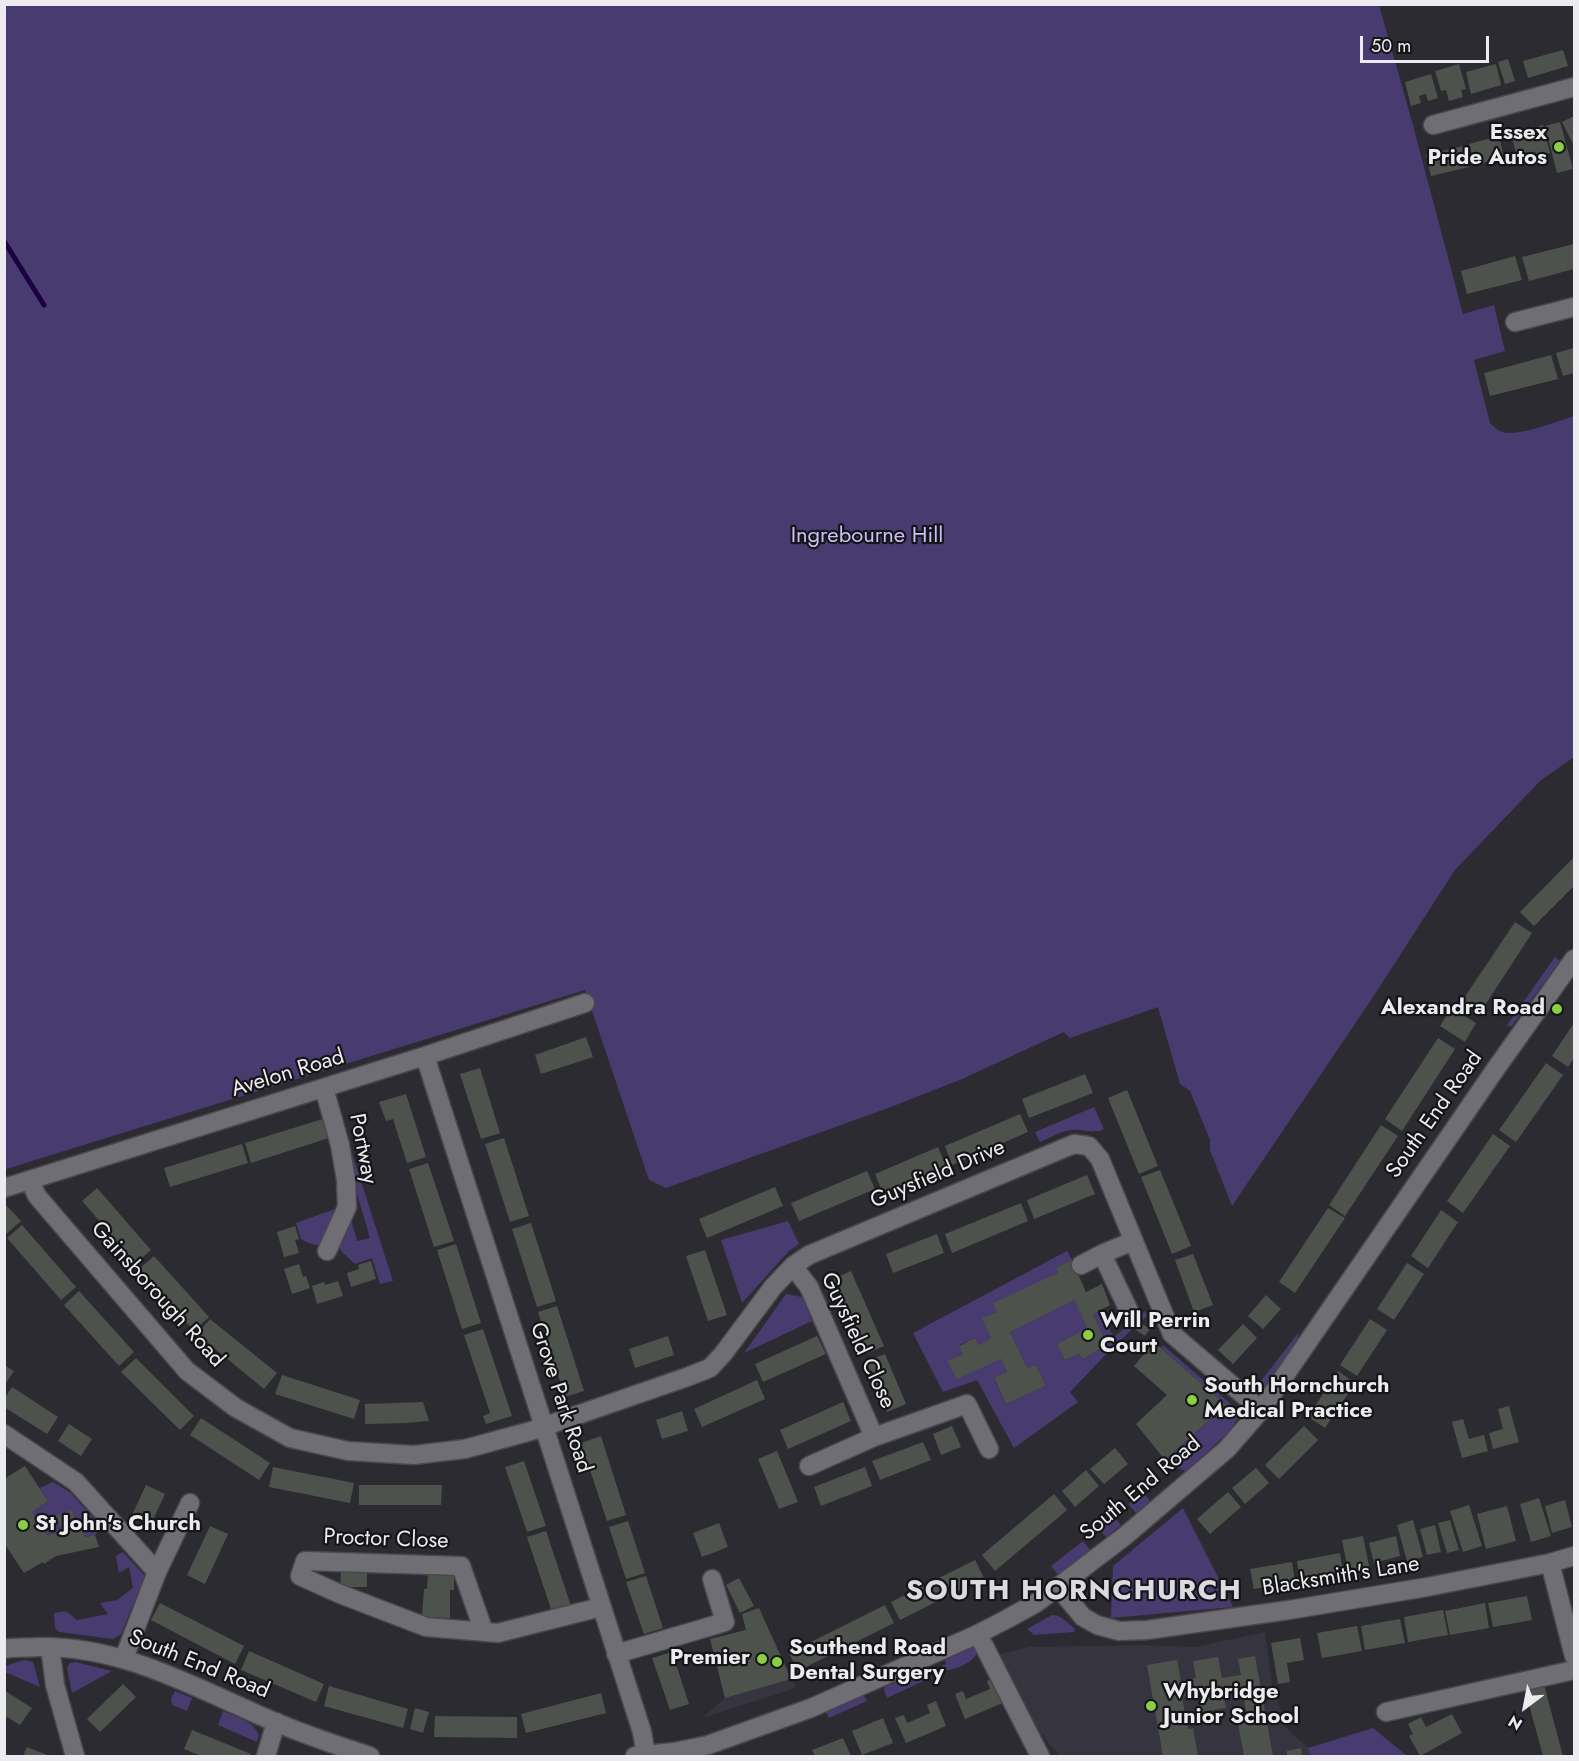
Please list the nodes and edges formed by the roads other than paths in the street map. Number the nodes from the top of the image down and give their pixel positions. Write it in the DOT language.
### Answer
graph roads {
  1 [pos="1575,87"];
  2 [pos="1432,124"];
  3 [pos="1575,307"];
  4 [pos="1515,322"];
  5 [pos="1575,959"];
  6 [pos="585,1003"];
  7 [pos="425,1056"];
  8 [pos="324,1088"];
  9 [pos="30,1180"];
  10 [pos="4,1188"];
  11 [pos="1133,1241"];
  12 [pos="327,1251"];
  13 [pos="1102,1254"];
  14 [pos="1081,1264"];
  15 [pos="794,1266"];
  16 [pos="1129,1311"];
  17 [pos="1261,1410"];
  18 [pos="544,1426"];
  19 [pos="4,1434"];
  20 [pos="874,1437"];
  21 [pos="989,1449"];
  22 [pos="809,1466"];
  23 [pos="190,1503"];
  24 [pos="1575,1556"];
  25 [pos="1551,1563"];
  26 [pos="157,1572"];
  27 [pos="712,1579"];
  28 [pos="1058,1587"];
  29 [pos="601,1607"];
  30 [pos="484,1632"];
  31 [pos="978,1634"];
  32 [pos="50,1647"];
  33 [pos="4,1649"];
  34 [pos="616,1654"];
  35 [pos="1575,1656"];
  36 [pos="124,1658"];
  37 [pos="1575,1670"];
  38 [pos="1386,1713"];
  39 [pos="276,1722"];
  40 [pos="711,1751"];
  41 [pos="75,1756"];
  42 [pos="266,1756"];
  43 [pos="370,1756"];
  44 [pos="640,1756"];
  45 [pos="1040,1756"];
  1 -- 2 [label="street"];
  3 -- 4 [label="street"];
  5 -- 17 [label="street, South End Road"];
  6 -- 7 [label="street, Avelon Road"];
  7 -- 8 [label="street, Avelon Road"];
  7 -- 18 [label="street, Grove Park Road"];
  8 -- 9 [label="street, Avelon Road"];
  8 -- 12 [label="street, Portway"];
  9 -- 10 [label="street, Avelon Road"];
  9 -- 18 [label="street, Gainsborough Road"];
  11 -- 13 [label="street"];
  11 -- 15 [label="street, Guysfield Drive"];
  11 -- 17 [label="street, Guysfield Drive"];
  13 -- 14 [label="street"];
  13 -- 16 [label="street"];
  15 -- 18 [label="street, Guysfield Drive"];
  15 -- 20 [label="street, Guysfield Close"];
  17 -- 28 [label="street, South End Road"];
  18 -- 29 [label="street, Grove Park Road"];
  19 -- 26 [label="street"];
  20 -- 21 [label="street, Guysfield Close"];
  20 -- 22 [label="street, Guysfield Close"];
  23 -- 26 [label="street"];
  24 -- 25 [label="street, Blacksmith's Lane"];
  25 -- 28 [label="street, Blacksmith's Lane"];
  25 -- 35 [label="street"];
  26 -- 36 [label="street"];
  27 -- 34 [label="street"];
  28 -- 31 [label="street, South End Road"];
  29 -- 30 [label="street, Proctor Close"];
  29 -- 34 [label="street, Grove Park Road"];
  30 -- 30 [label="street, Proctor Close"];
  31 -- 40 [label="street, South End Road"];
  31 -- 45 [label="street"];
  32 -- 33 [label="street, South End Road"];
  32 -- 36 [label="street, South End Road"];
  32 -- 41 [label="street"];
  34 -- 44 [label="street, Grove Park Road"];
  36 -- 39 [label="street, South End Road"];
  37 -- 38 [label="street"];
  39 -- 42 [label="street"];
  39 -- 43 [label="street, South End Road"];
  40 -- 44 [label="street, South End Road"];
}
